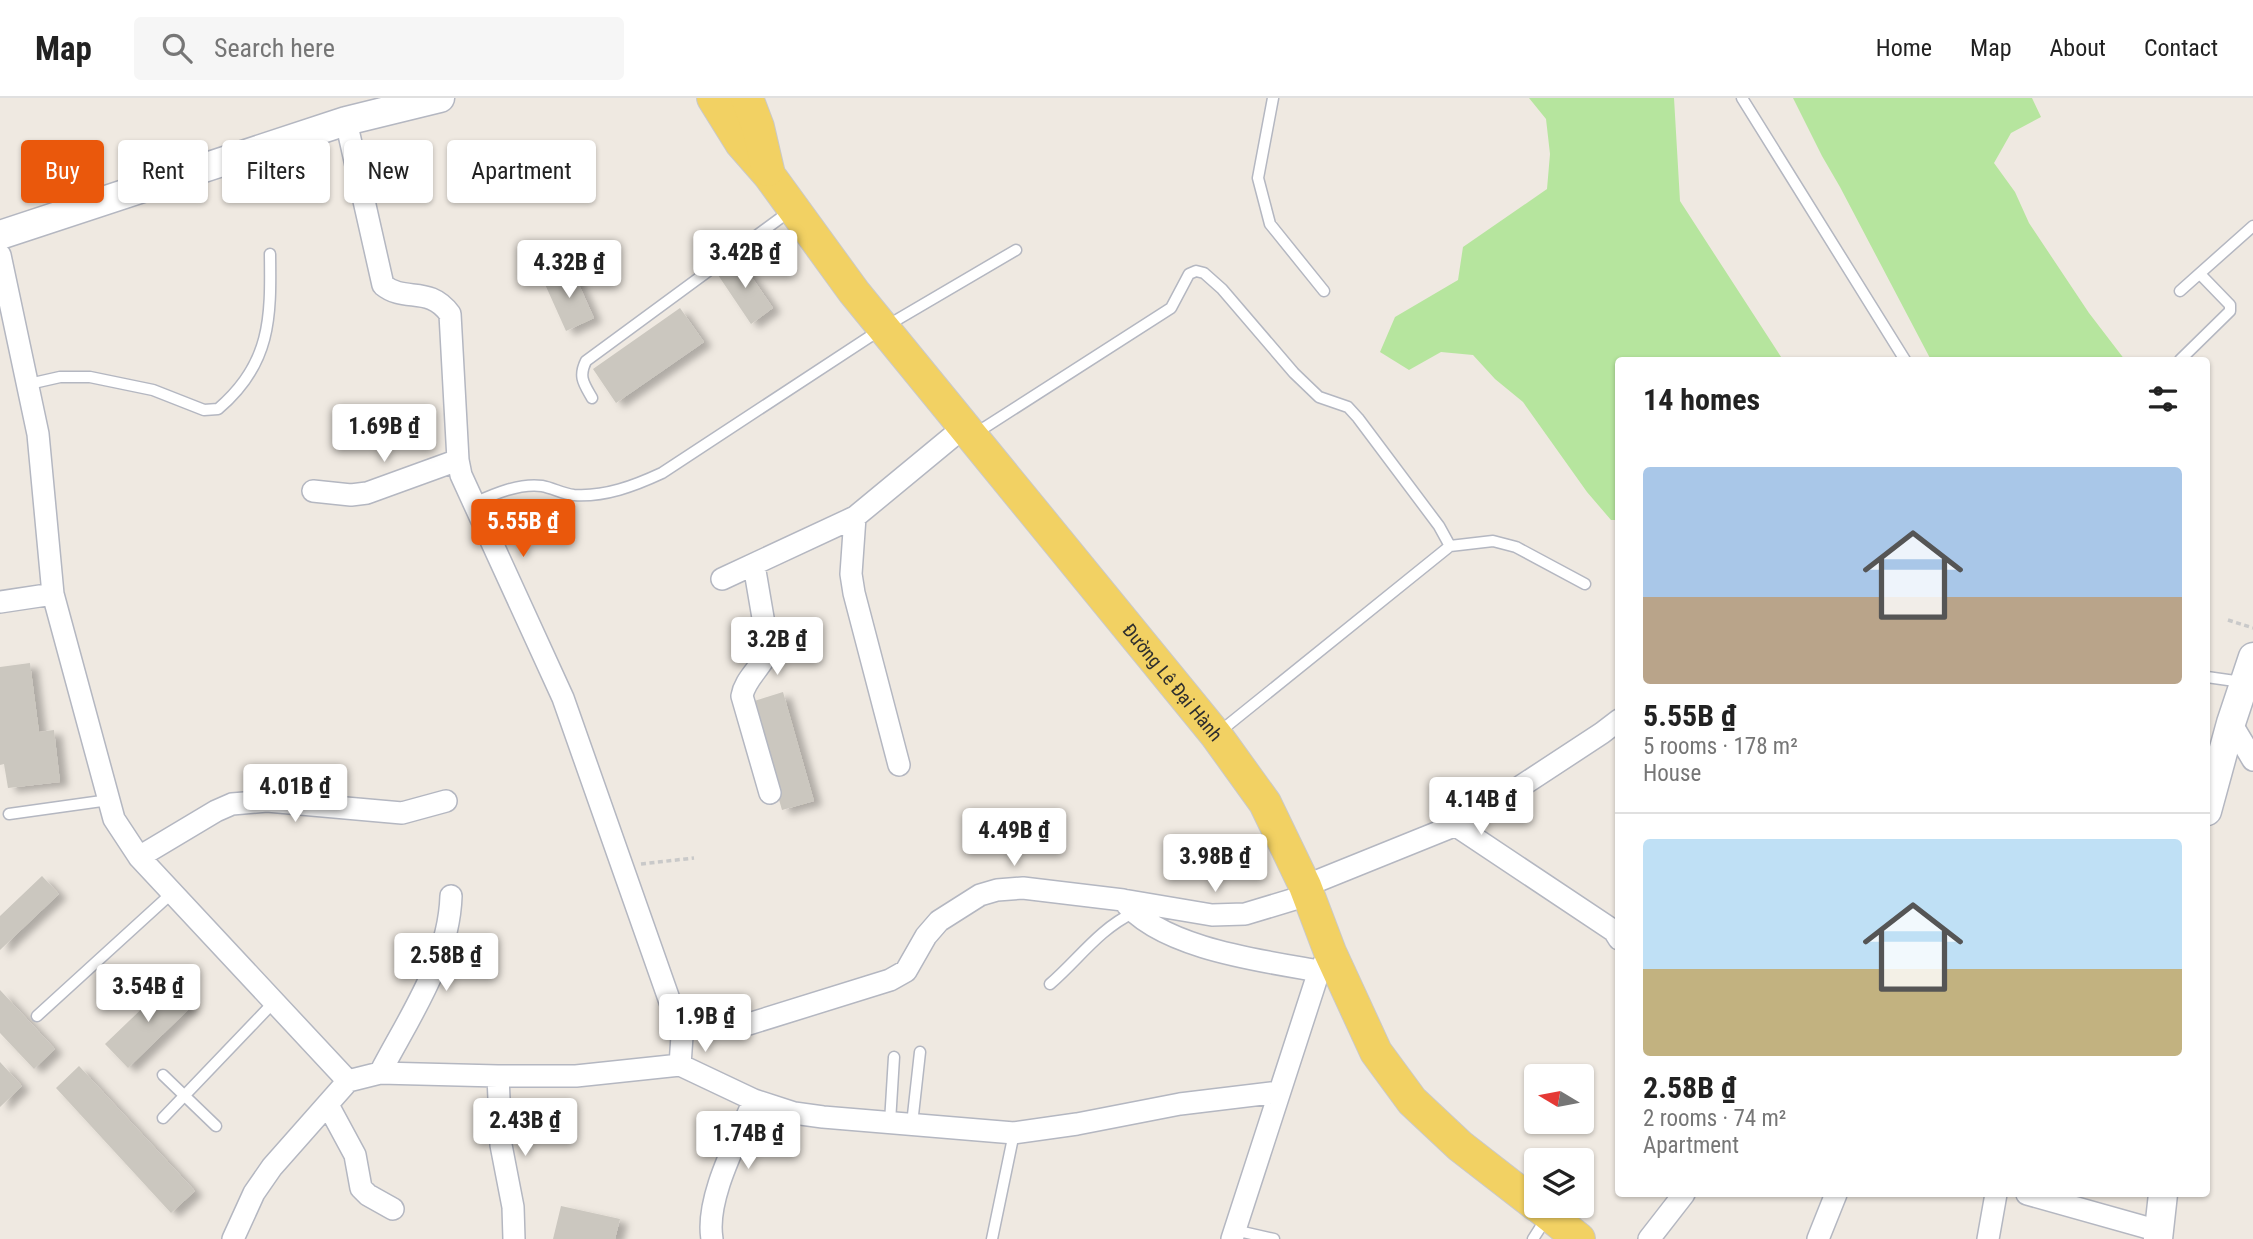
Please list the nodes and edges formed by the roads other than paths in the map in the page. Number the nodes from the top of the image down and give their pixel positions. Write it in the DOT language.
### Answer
graph roads {
  1 [pos="440,98"];
  2 [pos="713,98"];
  3 [pos="747,98"];
  4 [pos="1273,98"];
  5 [pos="1742,98"];
  6 [pos="346,121"];
  7 [pos="769,175"];
  8 [pos="794,209"];
  9 [pos="2253,226"];
  10 [pos="0,235"];
  11 [pos="1016,250"];
  12 [pos="270,254"];
  13 [pos="0,255"];
  14 [pos="2200,274"];
  15 [pos="1324,291"];
  16 [pos="2180,292"];
  17 [pos="883,328"];
  18 [pos="1903,357"];
  19 [pos="2182,357"];
  20 [pos="29,384"];
  21 [pos="592,398"];
  22 [pos="968,431"];
  23 [pos="458,460"];
  24 [pos="313,491"];
  25 [pos="474,503"];
  26 [pos="855,517"];
  27 [pos="1450,546"];
  28 [pos="754,565"];
  29 [pos="722,579"];
  30 [pos="1585,584"];
  31 [pos="53,594"];
  32 [pos="0,602"];
  33 [pos="2249,670"];
  34 [pos="2210,676"];
  35 [pos="1615,723"];
  36 [pos="2231,723"];
  37 [pos="1216,735"];
  38 [pos="2253,760"];
  39 [pos="899,765"];
  40 [pos="770,793"];
  41 [pos="109,800"];
  42 [pos="2210,800"];
  43 [pos="446,801"];
  44 [pos="9,814"];
  45 [pos="1455,825"];
  46 [pos="139,857"];
  47 [pos="1307,890"];
  48 [pos="173,893"];
  49 [pos="451,896"];
  50 [pos="1128,907"];
  51 [pos="1615,932"];
  52 [pos="1325,961"];
  53 [pos="1050,984"];
  54 [pos="274,1002"];
  55 [pos="37,1016"];
  56 [pos="739,1027"];
  57 [pos="920,1052"];
  58 [pos="894,1057"];
  59 [pos="680,1065"];
  60 [pos="380,1073"];
  61 [pos="163,1075"];
  62 [pos="498,1076"];
  63 [pos="348,1081"];
  64 [pos="1279,1092"];
  65 [pos="185,1096"];
  66 [pos="754,1100"];
  67 [pos="328,1105"];
  68 [pos="163,1118"];
  69 [pos="890,1122"];
  70 [pos="912,1124"];
  71 [pos="216,1126"];
  72 [pos="1014,1133"];
  73 [pos="1682,1197"];
  74 [pos="1835,1197"];
  75 [pos="1995,1197"];
  76 [pos="2037,1197"];
  77 [pos="2163,1197"];
  78 [pos="1524,1203"];
  79 [pos="393,1209"];
  80 [pos="1542,1218"];
  81 [pos="1233,1234"];
  82 [pos="2158,1235"];
  83 [pos="233,1239"];
  84 [pos="514,1239"];
  85 [pos="712,1239"];
  86 [pos="992,1239"];
  87 [pos="1274,1239"];
  88 [pos="1579,1239"];
  89 [pos="1649,1239"];
  90 [pos="1818,1239"];
  91 [pos="1988,1239"];
  1 -- 6 [label="main road"];
  2 -- 7 [label="main road, Đường Lê Đại Hành"];
  3 -- 7 [label="main road, Đường Lê Đại Hành"];
  4 -- 15 [label="lane"];
  5 -- 18 [label="lane"];
  6 -- 10 [label="main road"];
  6 -- 23 [label="street"];
  7 -- 8 [label="main road, Đường Lê Đại Hành"];
  8 -- 17 [label="main road, Đường Lê Đại Hành"];
  8 -- 21 [label="lane"];
  9 -- 14 [label="lane"];
  11 -- 17 [label="lane"];
  12 -- 20 [label="lane"];
  13 -- 20 [label="street"];
  14 -- 16 [label="lane"];
  14 -- 19 [label="lane"];
  17 -- 22 [label="main road, Đường Lê Đại Hành"];
  17 -- 25 [label="lane"];
  20 -- 31 [label="street"];
  22 -- 26 [label="street"];
  22 -- 27 [label="lane"];
  22 -- 37 [label="main road, Đường Lê Đại Hành"];
  23 -- 24 [label="street"];
  23 -- 25 [label="street"];
  25 -- 59 [label="street"];
  26 -- 28 [label="street"];
  26 -- 39 [label="street"];
  27 -- 30 [label="lane"];
  27 -- 37 [label="lane"];
  28 -- 29 [label="street"];
  28 -- 40 [label="street"];
  31 -- 32 [label="street"];
  31 -- 41 [label="street"];
  33 -- 34 [label="lane"];
  33 -- 36 [label="main road"];
  35 -- 45 [label="street"];
  36 -- 38 [label="street"];
  36 -- 42 [label="main road"];
  37 -- 47 [label="main road, Đường Lê Đại Hành"];
  41 -- 44 [label="lane"];
  41 -- 46 [label="street"];
  43 -- 46 [label="street"];
  45 -- 47 [label="street"];
  45 -- 51 [label="street"];
  46 -- 48 [label="street"];
  47 -- 50 [label="street"];
  47 -- 52 [label="main road, Đường Lê Đại Hành"];
  48 -- 54 [label="street"];
  48 -- 55 [label="lane"];
  49 -- 60 [label="street"];
  50 -- 52 [label="street"];
  50 -- 53 [label="lane"];
  50 -- 56 [label="street"];
  52 -- 64 [label="street"];
  52 -- 78 [label="main road, Đường Lê Đại Hành"];
  54 -- 63 [label="street"];
  54 -- 65 [label="lane"];
  57 -- 70 [label="lane"];
  58 -- 69 [label="lane"];
  59 -- 62 [label="street"];
  59 -- 66 [label="street"];
  60 -- 62 [label="street"];
  60 -- 63 [label="street"];
  61 -- 65 [label="lane"];
  62 -- 84 [label="street"];
  63 -- 67 [label="street"];
  64 -- 72 [label="street"];
  64 -- 81 [label="street"];
  65 -- 68 [label="lane"];
  65 -- 71 [label="lane"];
  66 -- 69 [label="street"];
  66 -- 85 [label="street"];
  67 -- 79 [label="street"];
  67 -- 83 [label="street"];
  69 -- 70 [label="street"];
  70 -- 72 [label="street"];
  72 -- 86 [label="lane"];
  73 -- 89 [label="street"];
  74 -- 90 [label="street"];
  75 -- 91 [label="street"];
  76 -- 82 [label="street"];
  77 -- 82 [label="main road"];
  80 -- 88 [label="main road, Đường Lê Đại Hành"];
  81 -- 87 [label="lane"];
}
